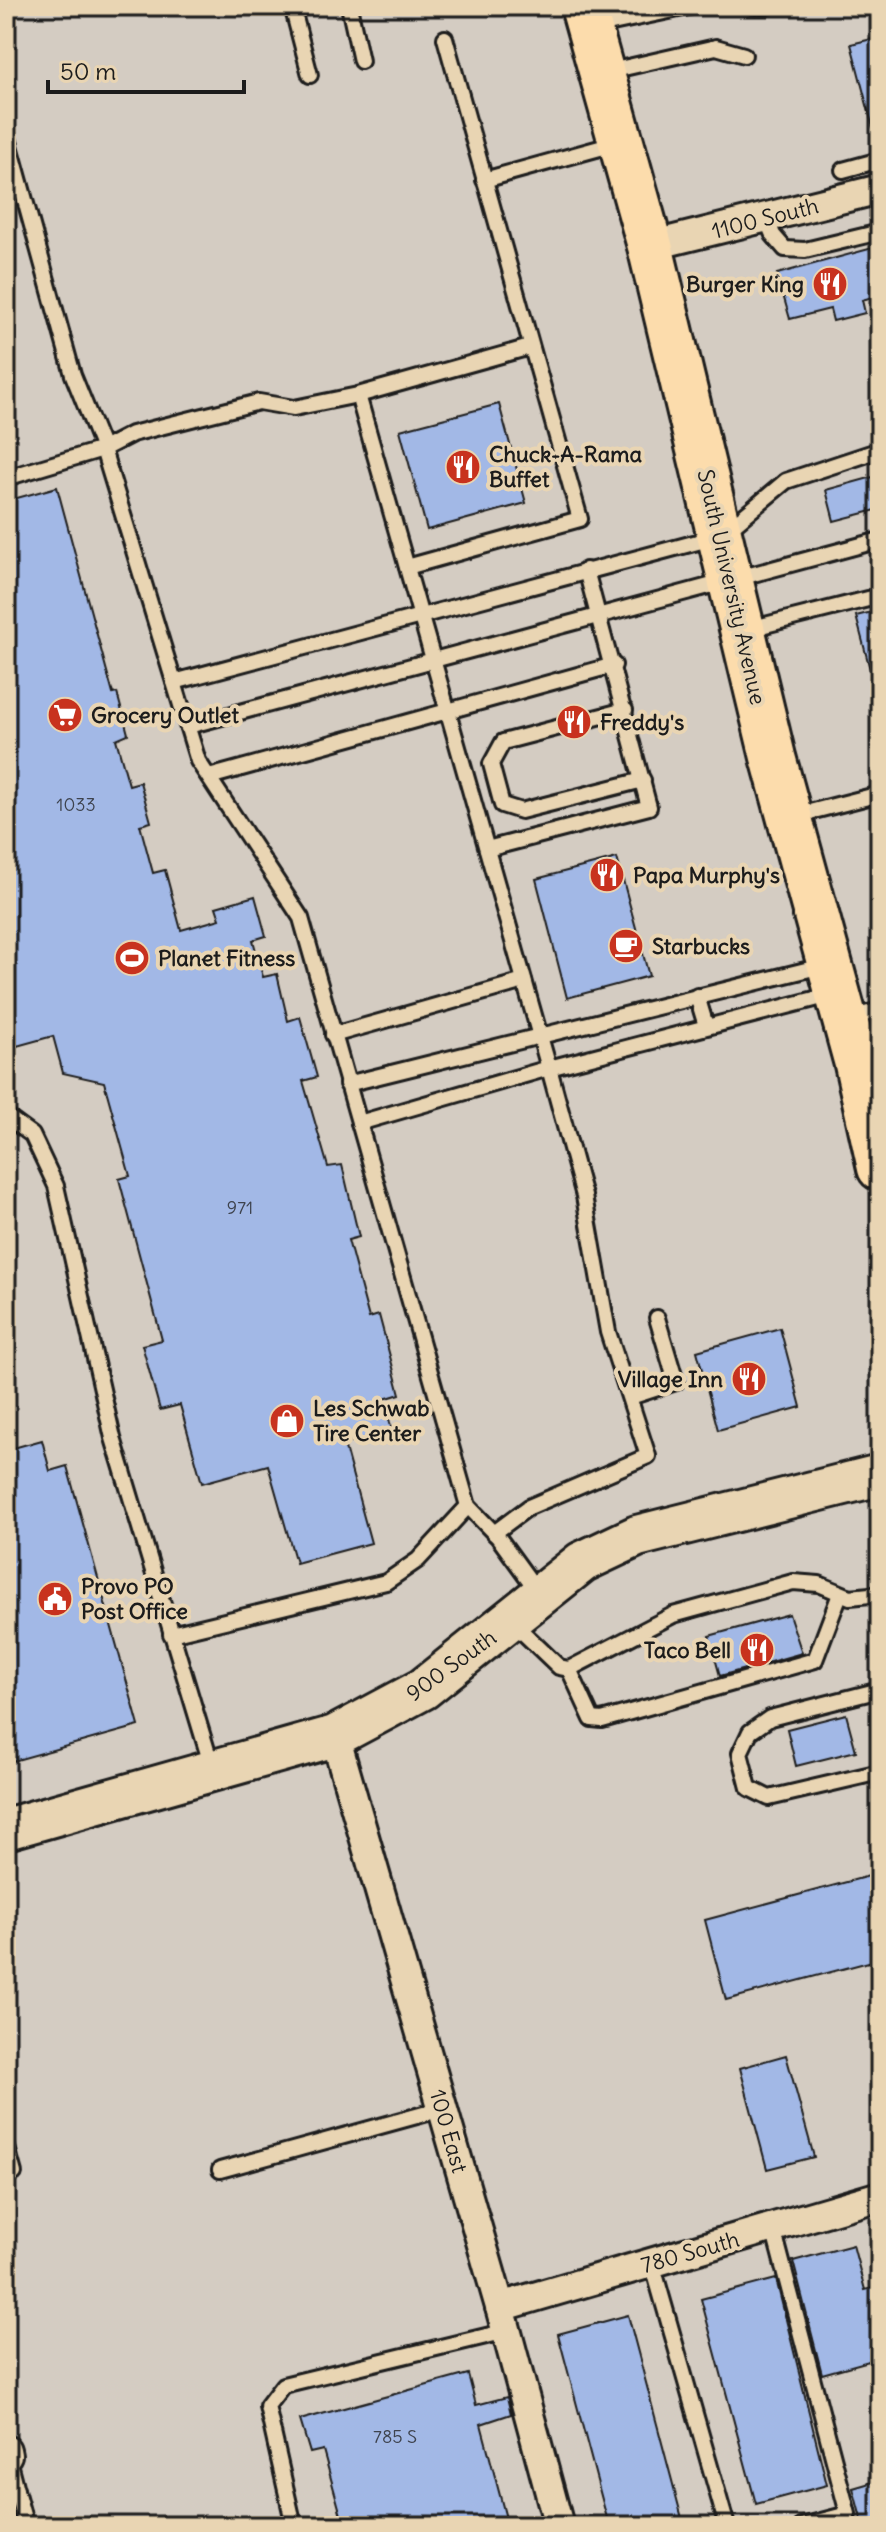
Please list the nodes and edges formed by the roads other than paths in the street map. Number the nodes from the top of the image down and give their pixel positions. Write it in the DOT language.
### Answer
graph roads {
  1 [pos="292,6"];
  2 [pos="349,6"];
  3 [pos="693,6"];
  4 [pos="752,6"];
  5 [pos="768,6"];
  6 [pos="586,17"];
  7 [pos="445,38"];
  8 [pos="744,55"];
  9 [pos="361,61"];
  10 [pos="602,73"];
  11 [pos="310,75"];
  12 [pos="6,131"];
  13 [pos="618,143"];
  14 [pos="880,160"];
  15 [pos="843,170"];
  16 [pos="484,180"];
  17 [pos="880,189"];
  18 [pos="766,218"];
  19 [pos="880,232"];
  20 [pos="650,246"];
  21 [pos="530,347"];
  22 [pos="358,395"];
  23 [pos="103,449"];
  24 [pos="880,450"];
  25 [pos="6,478"];
  26 [pos="720,536"];
  27 [pos="880,540"];
  28 [pos="407,567"];
  29 [pos="586,570"];
  30 [pos="730,579"];
  31 [pos="880,596"];
  32 [pos="601,613"];
  33 [pos="421,615"];
  34 [pos="743,631"];
  35 [pos="433,659"];
  36 [pos="614,665"];
  37 [pos="174,682"];
  38 [pos="448,709"];
  39 [pos="625,710"];
  40 [pos="188,726"];
  41 [pos="209,777"];
  42 [pos="643,780"];
  43 [pos="880,794"];
  44 [pos="790,817"];
  45 [pos="487,849"];
  46 [pos="524,981"];
  47 [pos="697,996"];
  48 [pos="848,997"];
  49 [pos="706,1026"];
  50 [pos="333,1035"];
  51 [pos="540,1037"];
  52 [pos="549,1068"];
  53 [pos="347,1084"];
  54 [pos="6,1116"];
  55 [pos="359,1123"];
  56 [pos="880,1168"];
  57 [pos="657,1318"];
  58 [pos="630,1397"];
  59 [pos="880,1475"];
  60 [pos="468,1506"];
  61 [pos="494,1533"];
  62 [pos="840,1594"];
  63 [pos="880,1594"];
  64 [pos="525,1608"];
  65 [pos="171,1634"];
  66 [pos="569,1669"];
  67 [pos="880,1690"];
  68 [pos="335,1736"];
  69 [pos="213,1771"];
  70 [pos="880,1772"];
  71 [pos="6,1829"];
  72 [pos="442,2109"];
  73 [pos="6,2144"];
  74 [pos="220,2170"];
  75 [pos="6,2175"];
  76 [pos="880,2196"];
  77 [pos="773,2228"];
  78 [pos="652,2263"];
  79 [pos="504,2319"];
  80 [pos="7,2452"];
  81 [pos="11,2492"];
  82 [pos="850,2520"];
  83 [pos="26,2526"];
  84 [pos="294,2526"];
  85 [pos="559,2526"];
  86 [pos="727,2526"];
  87 [pos="802,2526"];
  1 -- 11 [label="lane"];
  2 -- 9 [label="lane"];
  3 -- 6 [label="lane"];
  4 -- 5 [label="lane"];
  6 -- 10 [label="highway, South University Avenue"];
  7 -- 16 [label="lane"];
  8 -- 10 [label="lane"];
  10 -- 13 [label="highway, South University Avenue"];
  12 -- 23 [label="lane"];
  13 -- 16 [label="lane"];
  13 -- 20 [label="highway, South University Avenue"];
  14 -- 15 [label="lane"];
  16 -- 21 [label="lane"];
  17 -- 18 [label="street, 1100 South"];
  18 -- 19 [label="lane"];
  18 -- 20 [label="street, 1100 South"];
  20 -- 26 [label="highway, South University Avenue"];
  21 -- 22 [label="lane"];
  21 -- 28 [label="lane"];
  22 -- 23 [label="lane"];
  22 -- 28 [label="lane"];
  23 -- 25 [label="lane"];
  23 -- 37 [label="lane"];
  24 -- 26 [label="lane"];
  26 -- 29 [label="lane"];
  26 -- 30 [label="highway, South University Avenue"];
  27 -- 30 [label="lane"];
  28 -- 33 [label="lane"];
  29 -- 32 [label="lane"];
  29 -- 33 [label="lane"];
  30 -- 32 [label="lane"];
  30 -- 34 [label="highway, South University Avenue"];
  31 -- 34 [label="lane"];
  32 -- 35 [label="lane"];
  32 -- 36 [label="lane"];
  33 -- 35 [label="lane"];
  33 -- 37 [label="lane"];
  34 -- 44 [label="highway, South University Avenue"];
  35 -- 38 [label="lane"];
  35 -- 40 [label="lane"];
  36 -- 38 [label="lane"];
  36 -- 39 [label="lane"];
  37 -- 40 [label="lane"];
  38 -- 41 [label="lane"];
  38 -- 45 [label="lane"];
  39 -- 42 [label="lane"];
  39 -- 42 [label="lane"];
  40 -- 41 [label="lane"];
  41 -- 50 [label="lane"];
  42 -- 45 [label="lane"];
  43 -- 44 [label="lane"];
  44 -- 48 [label="highway, South University Avenue"];
  45 -- 46 [label="lane"];
  46 -- 50 [label="lane"];
  46 -- 51 [label="lane"];
  47 -- 48 [label="lane"];
  47 -- 49 [label="lane"];
  47 -- 51 [label="lane"];
  48 -- 49 [label="lane"];
  48 -- 56 [label="highway, South University Avenue"];
  49 -- 52 [label="lane"];
  50 -- 53 [label="lane"];
  51 -- 52 [label="lane"];
  51 -- 53 [label="lane"];
  52 -- 55 [label="lane"];
  52 -- 58 [label="lane"];
  53 -- 55 [label="lane"];
  54 -- 65 [label="lane"];
  55 -- 60 [label="lane"];
  57 -- 58 [label="lane"];
  58 -- 61 [label="lane"];
  59 -- 64 [label="street, 900 South"];
  60 -- 61 [label="lane"];
  60 -- 65 [label="lane"];
  61 -- 64 [label="lane"];
  62 -- 63 [label="lane"];
  62 -- 66 [label="lane"];
  62 -- 66 [label="lane"];
  64 -- 66 [label="lane"];
  64 -- 68 [label="street, 900 South"];
  65 -- 69 [label="lane"];
  67 -- 70 [label="lane"];
  68 -- 69 [label="street, 900 South"];
  68 -- 72 [label="street, 100 East"];
  69 -- 71 [label="street, 900 South"];
  72 -- 74 [label="lane"];
  72 -- 79 [label="street, 100 East"];
  73 -- 75 [label="lane"];
  76 -- 77 [label="street, 780 South"];
  77 -- 78 [label="street, 780 South"];
  77 -- 82 [label="lane"];
  78 -- 79 [label="street, 780 South"];
  78 -- 86 [label="lane"];
  79 -- 84 [label="lane"];
  79 -- 85 [label="street, 100 East"];
  80 -- 81 [label="lane"];
  81 -- 83 [label="lane"];
  82 -- 87 [label="lane"];
}
